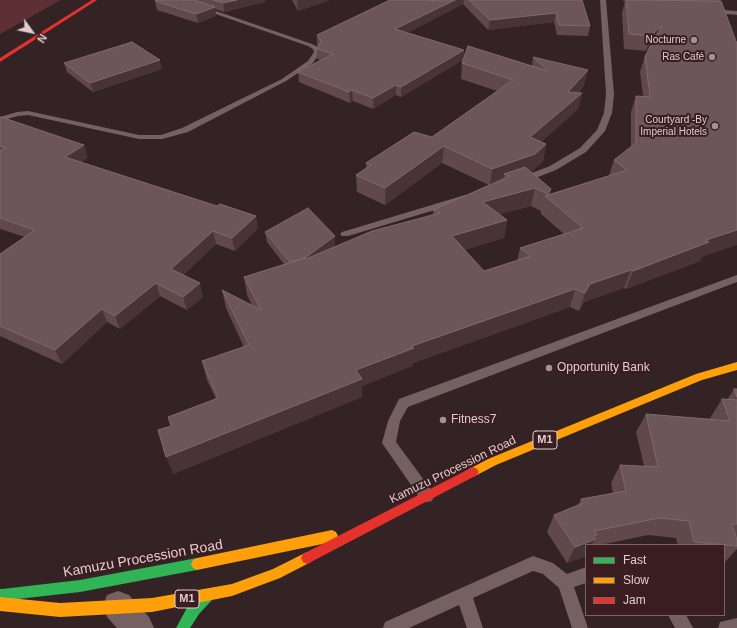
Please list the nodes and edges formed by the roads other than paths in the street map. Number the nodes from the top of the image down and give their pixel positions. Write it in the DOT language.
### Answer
graph roads {
  1 [pos="95,0"];
  2 [pos="178,0"];
  3 [pos="603,0"];
  4 [pos="707,10"];
  5 [pos="737,13"];
  6 [pos="0,60"];
  7 [pos="0,119"];
  8 [pos="510,184"];
  9 [pos="473,196"];
  10 [pos="345,234"];
  11 [pos="737,278"];
  12 [pos="737,366"];
  13 [pos="427,496"];
  14 [pos="360,529"];
  15 [pos="585,575"];
  16 [pos="565,583"];
  17 [pos="0,595"];
  18 [pos="207,595"];
  19 [pos="464,595"];
  20 [pos="0,604"];
  21 [pos="677,616"];
  22 [pos="128,617"];
  23 [pos="737,626"];
  24 [pos="182,628"];
  25 [pos="391,628"];
  26 [pos="475,628"];
  27 [pos="580,628"];
  28 [pos="685,628"];
  29 [pos="726,628"];
  1 -- 6 [label="main road"];
  2 -- 7 [label="lane"];
  3 -- 8 [label="lane"];
  4 -- 5 [label="lane"];
  9 -- 10 [label="lane"];
  11 -- 13 [label="lane"];
  12 -- 13 [label="main road, Kamuzu Procession Road / M1"];
  13 -- 14 [label="main road, Kamuzu Procession Road / M1"];
  14 -- 17 [label="main road, Kamuzu Procession Road / M1"];
  14 -- 18 [label="main road, Kamuzu Procession Road / M1"];
  15 -- 16 [label="lane"];
  16 -- 19 [label="lane"];
  16 -- 27 [label="lane"];
  18 -- 22 [label="main road, Kamuzu Procession Road / M1"];
  18 -- 24 [label="main road"];
  19 -- 25 [label="lane"];
  19 -- 26 [label="lane"];
  20 -- 22 [label="main road, Kamuzu Procession Road / M1"];
  21 -- 28 [label="lane"];
  23 -- 29 [label="lane"];
}
